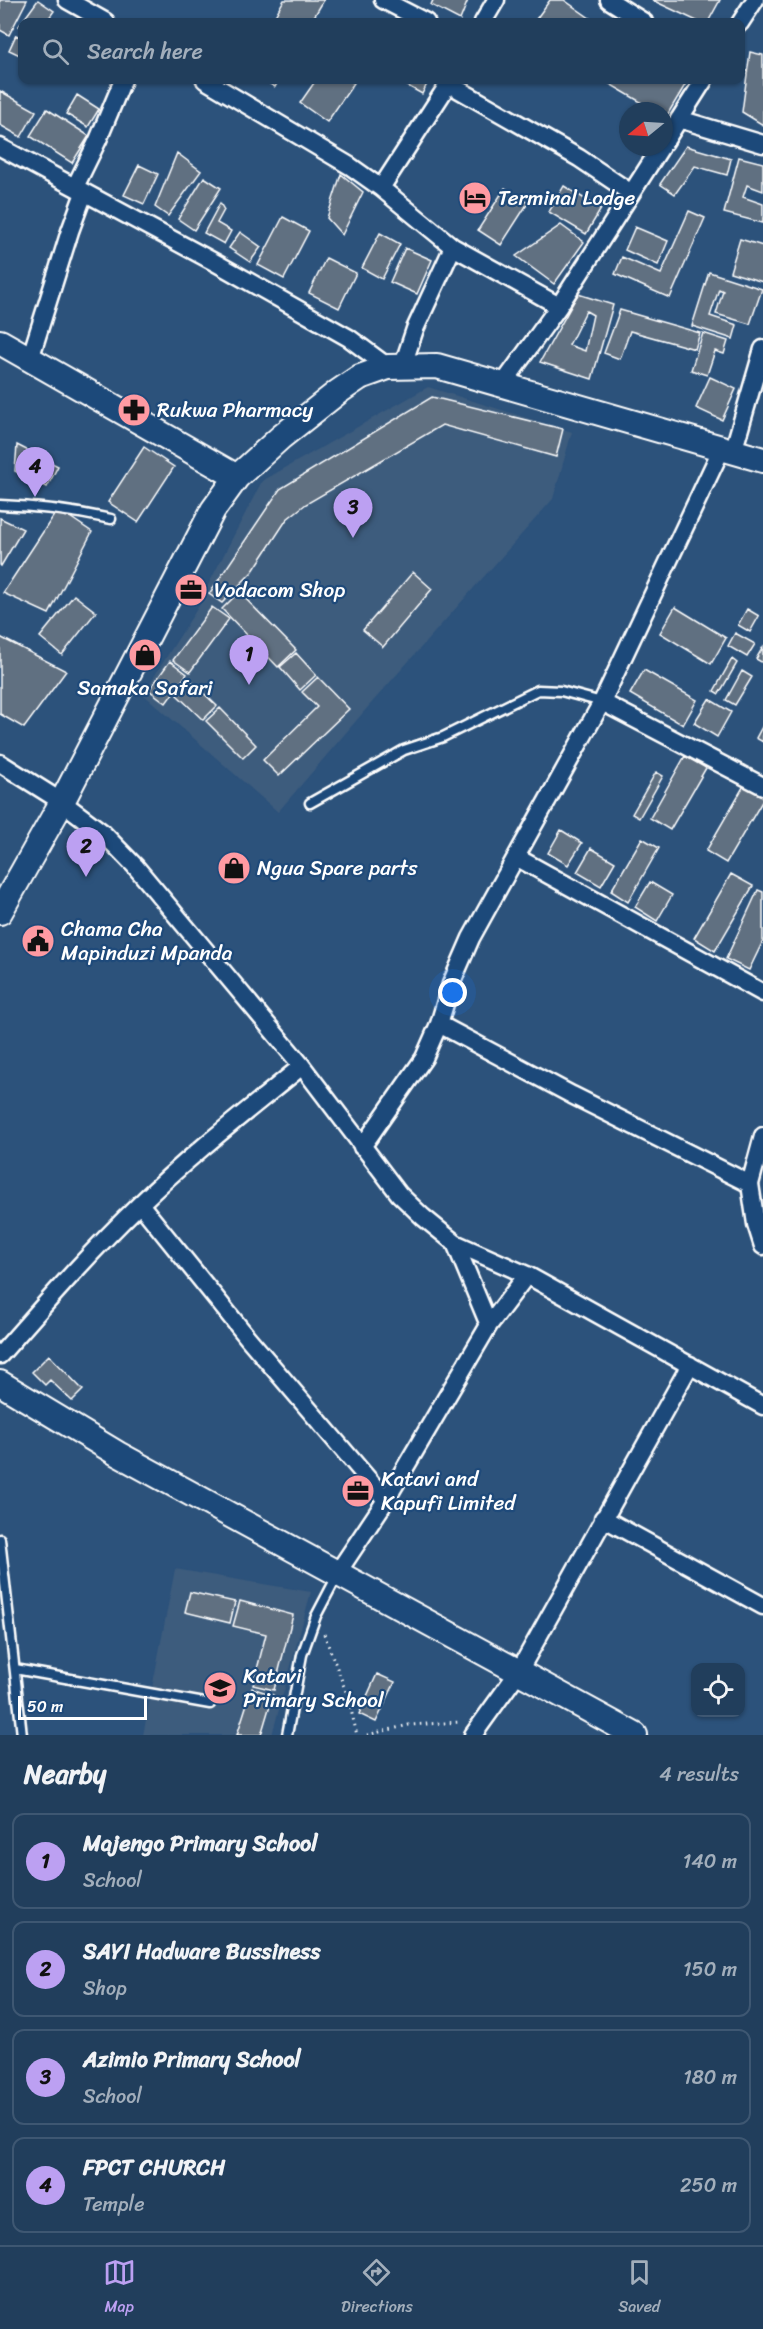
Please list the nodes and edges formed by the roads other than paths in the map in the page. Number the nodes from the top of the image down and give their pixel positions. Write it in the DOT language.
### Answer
graph roads {
  1 [pos="67,0"];
  2 [pos="383,0"];
  3 [pos="496,0"];
  4 [pos="609,0"];
  5 [pos="755,0"];
  6 [pos="99,18"];
  7 [pos="418,18"];
  8 [pos="485,18"];
  9 [pos="638,18"];
  10 [pos="744,18"];
  11 [pos="121,84"];
  12 [pos="212,84"];
  13 [pos="449,84"];
  14 [pos="453,84"];
  15 [pos="702,84"];
  16 [pos="680,119"];
  17 [pos="673,129"];
  18 [pos="763,144"];
  19 [pos="0,147"];
  20 [pos="655,156"];
  21 [pos="381,188"];
  22 [pos="79,190"];
  23 [pos="631,193"];
  24 [pos="453,247"];
  25 [pos="559,306"];
  26 [pos="0,342"];
  27 [pos="763,349"];
  28 [pos="30,359"];
  29 [pos="396,366"];
  30 [pos="503,384"];
  31 [pos="728,450"];
  32 [pos="763,460"];
  33 [pos="237,477"];
  34 [pos="0,505"];
  35 [pos="111,519"];
  36 [pos="602,702"];
  37 [pos="0,763"];
  38 [pos="763,786"];
  39 [pos="62,802"];
  40 [pos="310,803"];
  41 [pos="516,857"];
  42 [pos="0,912"];
  43 [pos="763,993"];
  44 [pos="439,1024"];
  45 [pos="302,1066"];
  46 [pos="763,1136"];
  47 [pos="362,1147"];
  48 [pos="750,1184"];
  49 [pos="140,1204"];
  50 [pos="455,1243"];
  51 [pos="763,1246"];
  52 [pos="526,1275"];
  53 [pos="489,1325"];
  54 [pos="0,1355"];
  55 [pos="690,1365"];
  56 [pos="0,1383"];
  57 [pos="763,1406"];
  58 [pos="386,1500"];
  59 [pos="603,1518"];
  60 [pos="0,1539"];
  61 [pos="338,1572"];
  62 [pos="763,1606"];
  63 [pos="15,1669"];
  64 [pos="519,1671"];
  65 [pos="210,1704"];
  66 [pos="477,1728"];
  67 [pos="22,1735"];
  68 [pos="287,1735"];
  69 [pos="635,1735"];
  1 -- 6 [label="street"];
  2 -- 7 [label="street"];
  3 -- 8 [label="street"];
  4 -- 9 [label="street"];
  5 -- 10 [label="street"];
  11 -- 22 [label="street"];
  12 -- 21 [label="street"];
  13 -- 21 [label="street"];
  14 -- 23 [label="street"];
  15 -- 16 [label="street"];
  16 -- 17 [label="street"];
  16 -- 18 [label="street"];
  19 -- 22 [label="street"];
  20 -- 23 [label="street"];
  21 -- 24 [label="street"];
  22 -- 28 [label="street"];
  22 -- 29 [label="street"];
  23 -- 25 [label="street"];
  24 -- 25 [label="street"];
  24 -- 29 [label="street"];
  25 -- 30 [label="street"];
  26 -- 28 [label="street"];
  27 -- 31 [label="street"];
  28 -- 33 [label="street"];
  29 -- 30 [label="street"];
  29 -- 33 [label="street"];
  30 -- 31 [label="street"];
  31 -- 32 [label="street"];
  31 -- 36 [label="street"];
  33 -- 39 [label="street"];
  34 -- 35 [label="lane"];
  36 -- 38 [label="street"];
  36 -- 40 [label="lane"];
  36 -- 41 [label="street"];
  37 -- 39 [label="street"];
  39 -- 42 [label="street"];
  39 -- 45 [label="street"];
  41 -- 43 [label="street"];
  41 -- 44 [label="street"];
  44 -- 47 [label="street"];
  44 -- 48 [label="street"];
  45 -- 47 [label="street"];
  45 -- 49 [label="street"];
  46 -- 48 [label="street"];
  47 -- 50 [label="street"];
  48 -- 51 [label="street"];
  49 -- 54 [label="street"];
  49 -- 58 [label="street"];
  50 -- 52 [label="street"];
  50 -- 53 [label="street"];
  52 -- 53 [label="street"];
  52 -- 55 [label="street"];
  53 -- 58 [label="street"];
  55 -- 57 [label="street"];
  55 -- 59 [label="street"];
  56 -- 61 [label="street"];
  58 -- 61 [label="street"];
  59 -- 62 [label="street"];
  59 -- 64 [label="street"];
  60 -- 63 [label="lane"];
  61 -- 64 [label="street"];
  61 -- 68 [label="lane"];
  63 -- 65 [label="lane"];
  63 -- 67 [label="lane"];
  64 -- 66 [label="street"];
  64 -- 69 [label="street"];
}
